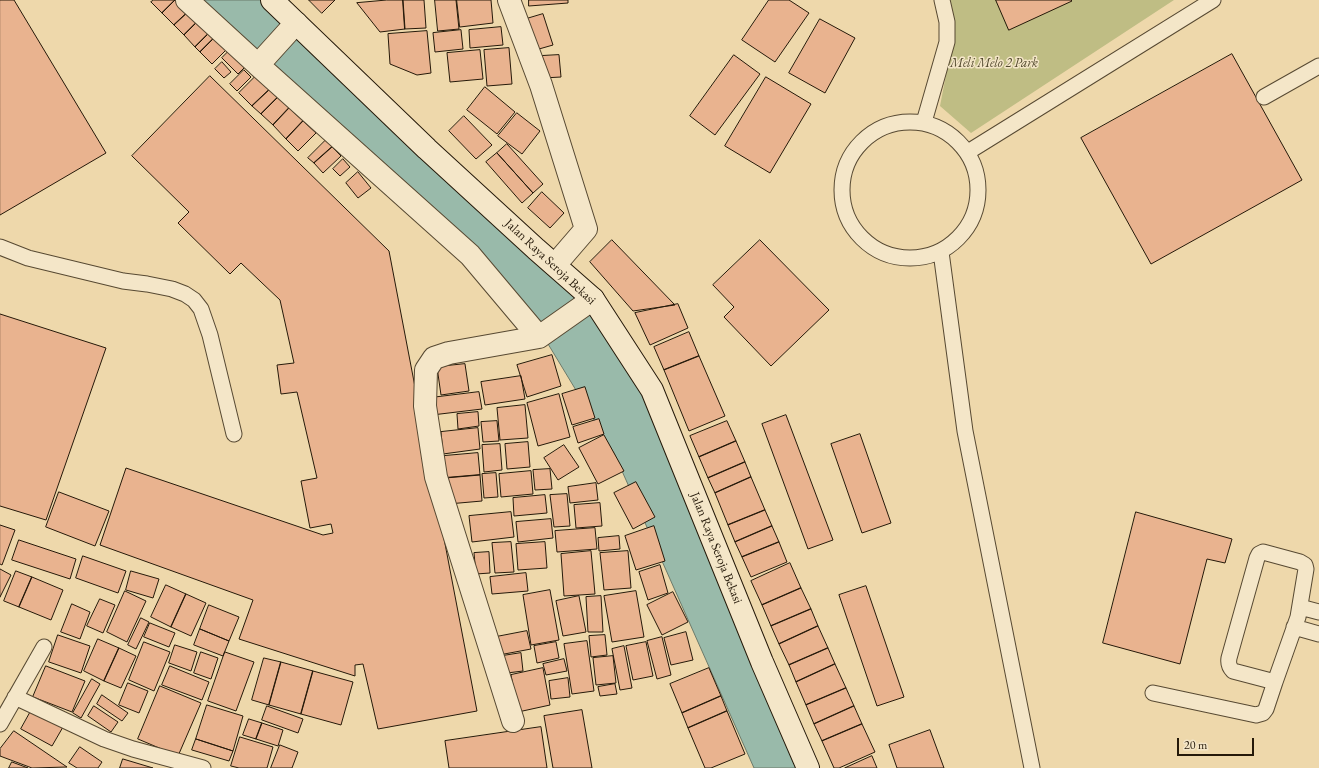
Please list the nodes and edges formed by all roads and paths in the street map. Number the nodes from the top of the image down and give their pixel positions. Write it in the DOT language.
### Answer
graph roads {
  1 [pos="187,0"];
  2 [pos="272,0"];
  3 [pos="509,0"];
  4 [pos="942,0"];
  5 [pos="1213,0"];
  6 [pos="293,27"];
  7 [pos="261,62"];
  8 [pos="1319,66"];
  9 [pos="1264,97"];
  10 [pos="924,122"];
  11 [pos="968,152"];
  12 [pos="0,247"];
  13 [pos="941,252"];
  14 [pos="555,266"];
  15 [pos="585,304"];
  16 [pos="541,335"];
  17 [pos="234,434"];
  18 [pos="1300,607"];
  19 [pos="1319,612"];
  20 [pos="1294,627"];
  21 [pos="1319,634"];
  22 [pos="44,647"];
  23 [pos="1275,682"];
  24 [pos="1153,693"];
  25 [pos="15,698"];
  26 [pos="513,722"];
  27 [pos="0,724"];
  28 [pos="203,768"];
  29 [pos="808,768"];
  30 [pos="1032,768"];
  1 -- 7 [label="street"];
  2 -- 6 [label="street, Jalan Raya Seroja Bekasi"];
  3 -- 14 [label="street"];
  4 -- 10 [label="lane"];
  5 -- 11 [label="lane"];
  6 -- 7 [label="street"];
  6 -- 14 [label="street, Jalan Raya Seroja Bekasi"];
  7 -- 16 [label="street"];
  8 -- 9 [label="lane"];
  10 -- 11 [label="lane"];
  10 -- 13 [label="lane"];
  11 -- 13 [label="lane"];
  12 -- 17 [label="lane"];
  13 -- 30 [label="lane"];
  14 -- 15 [label="street, Jalan Raya Seroja Bekasi"];
  15 -- 16 [label="street"];
  15 -- 29 [label="street, Jalan Raya Seroja Bekasi"];
  16 -- 26 [label="street"];
  18 -- 19 [label="lane"];
  18 -- 20 [label="lane"];
  18 -- 23 [label="lane"];
  20 -- 21 [label="lane"];
  20 -- 23 [label="lane"];
  22 -- 25 [label="lane"];
  23 -- 24 [label="lane"];
  25 -- 27 [label="lane"];
  25 -- 28 [label="lane"];
}
